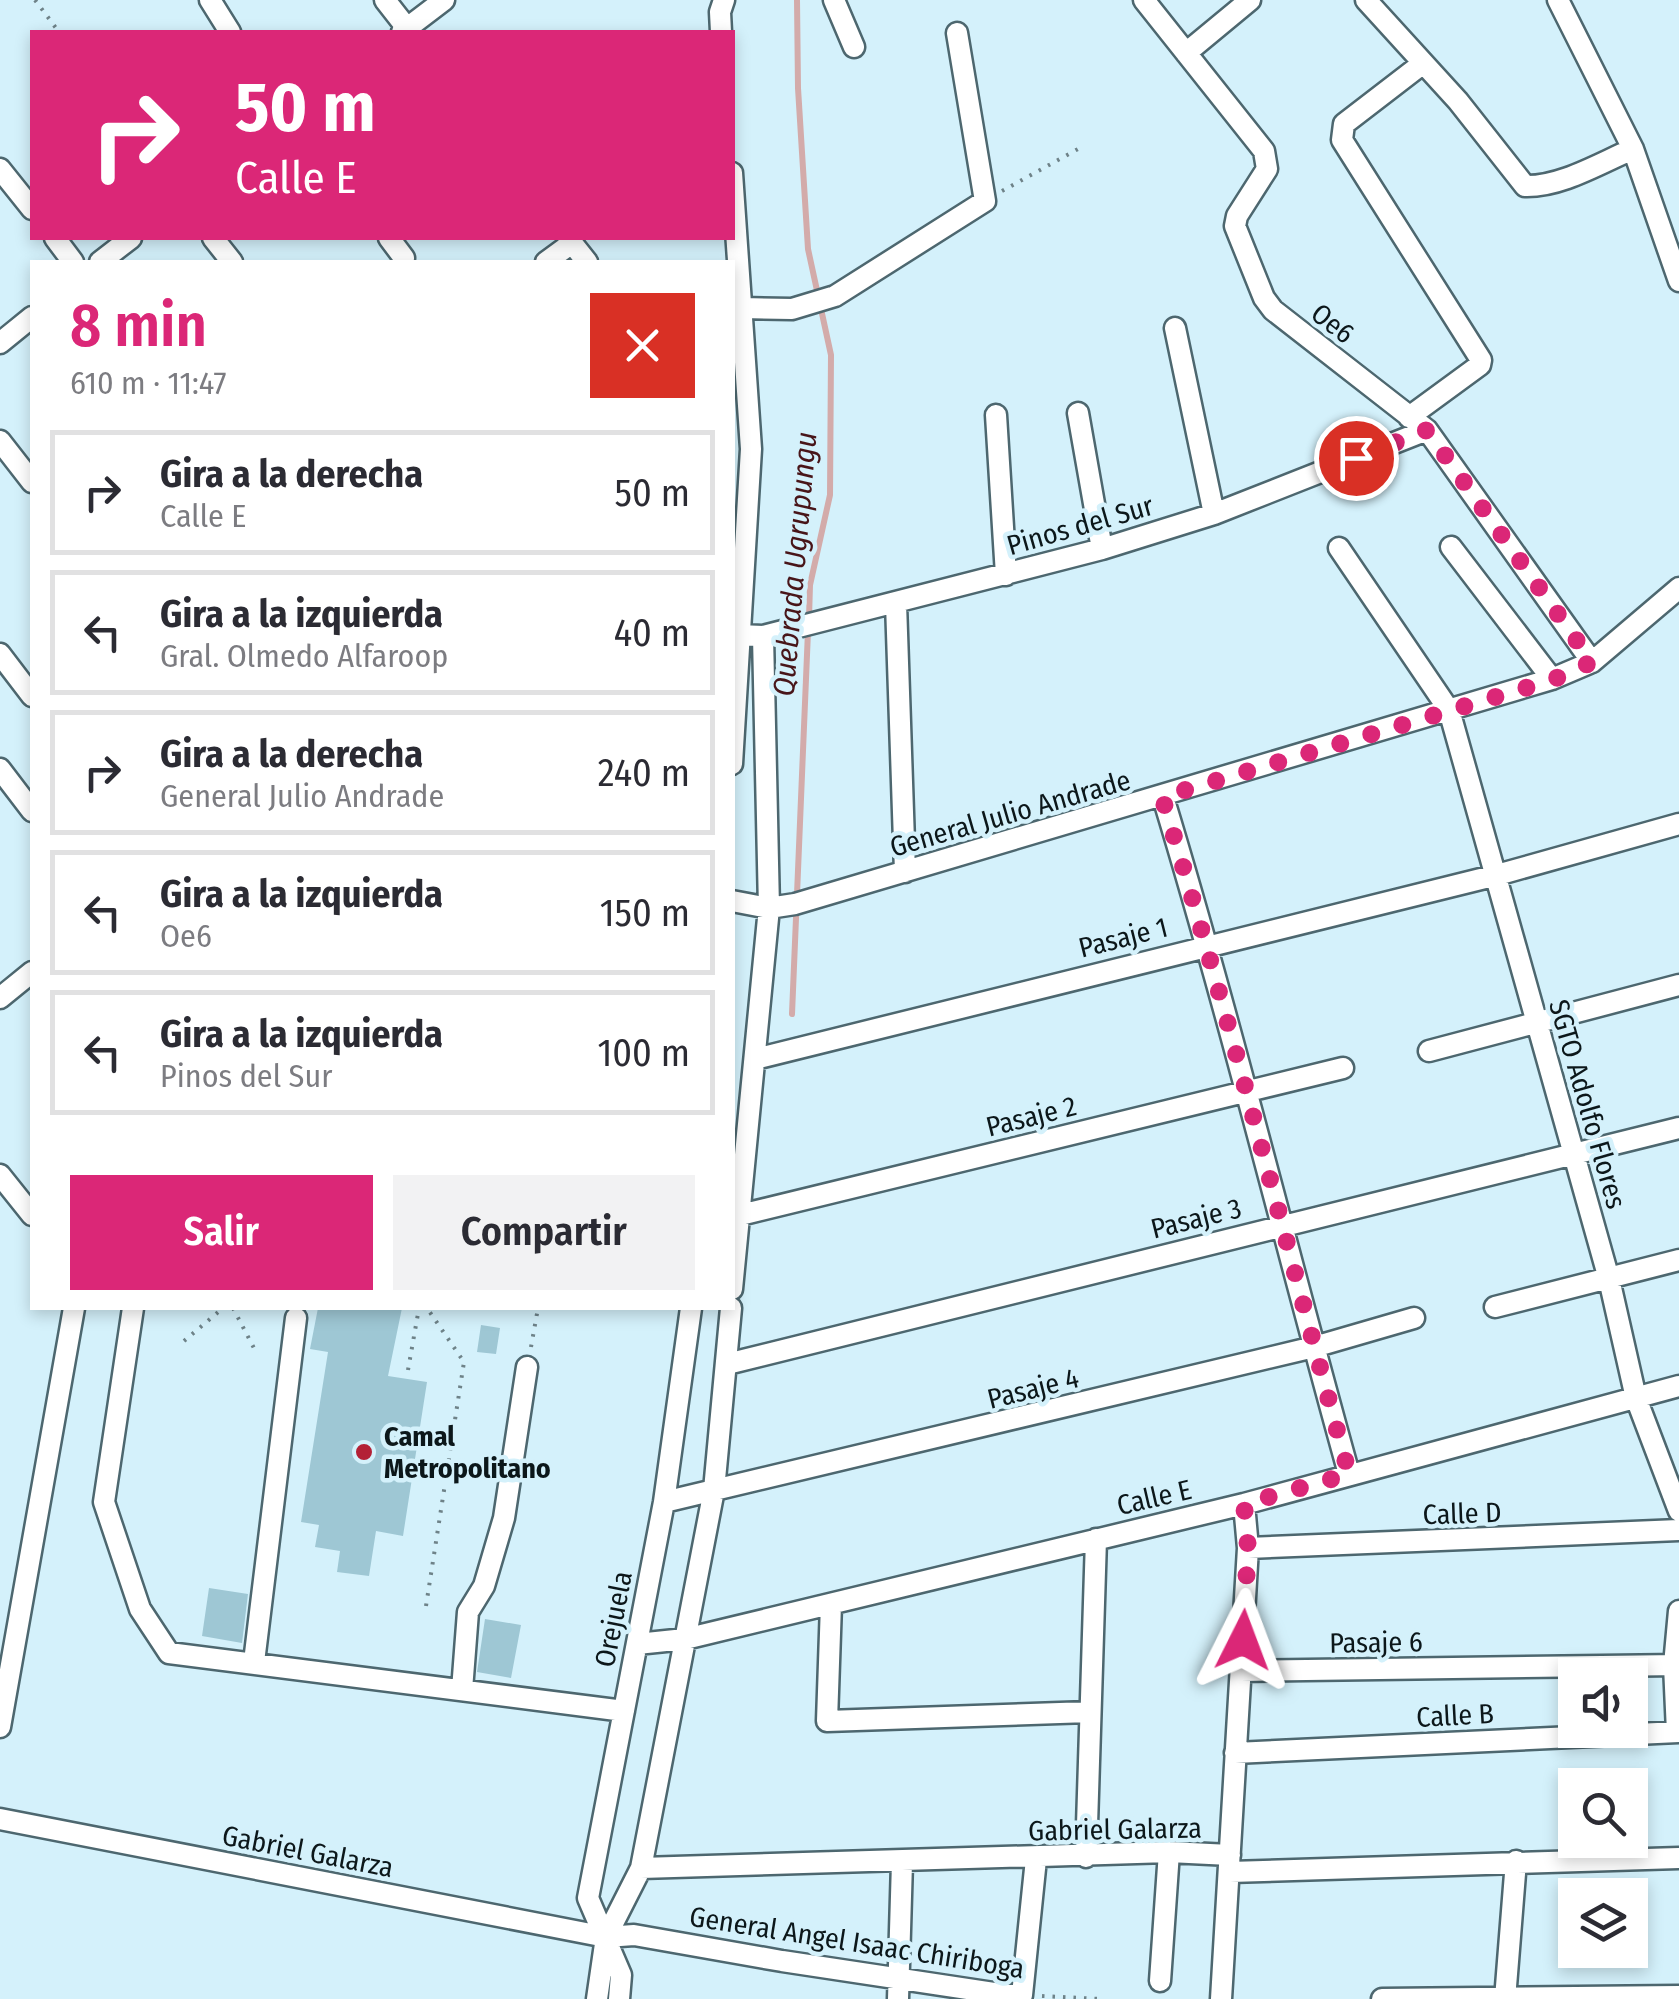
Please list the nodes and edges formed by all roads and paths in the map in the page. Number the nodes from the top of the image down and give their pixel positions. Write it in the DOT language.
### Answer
graph roads {
  1 [pos="35,0"];
  2 [pos="210,0"];
  3 [pos="386,0"];
  4 [pos="444,0"];
  5 [pos="724,0"];
  6 [pos="834,0"];
  7 [pos="1144,0"];
  8 [pos="1250,0"];
  9 [pos="1366,0"];
  10 [pos="1558,0"];
  11 [pos="58,30"];
  12 [pos="229,30"];
  13 [pos="405,30"];
  14 [pos="407,30"];
  15 [pos="721,30"];
  16 [pos="958,32"];
  17 [pos="854,47"];
  18 [pos="1186,53"];
  19 [pos="1422,64"];
  20 [pos="1078,148"];
  21 [pos="1634,149"];
  22 [pos="0,169"];
  23 [pos="985,201"];
  24 [pos="30,206"];
  25 [pos="735,210"];
  26 [pos="128,240"];
  27 [pos="214,240"];
  28 [pos="391,240"];
  29 [pos="570,240"];
  30 [pos="404,258"];
  31 [pos="103,260"];
  32 [pos="230,260"];
  33 [pos="548,260"];
  34 [pos="586,260"];
  35 [pos="1679,280"];
  36 [pos="743,308"];
  37 [pos="30,319"];
  38 [pos="1175,328"];
  39 [pos="0,343"];
  40 [pos="1078,413"];
  41 [pos="996,414"];
  42 [pos="1418,423"];
  43 [pos="0,441"];
  44 [pos="30,479"];
  45 [pos="1214,514"];
  46 [pos="1451,547"];
  47 [pos="1339,548"];
  48 [pos="1102,550"];
  49 [pos="1006,575"];
  50 [pos="1679,588"];
  51 [pos="896,603"];
  52 [pos="738,634"];
  53 [pos="763,636"];
  54 [pos="0,654"];
  55 [pos="1592,662"];
  56 [pos="1552,680"];
  57 [pos="30,693"];
  58 [pos="735,699"];
  59 [pos="1449,710"];
  60 [pos="0,770"];
  61 [pos="1162,797"];
  62 [pos="30,808"];
  63 [pos="1679,824"];
  64 [pos="905,872"];
  65 [pos="1497,875"];
  66 [pos="735,902"];
  67 [pos="770,908"];
  68 [pos="1208,944"];
  69 [pos="30,974"];
  70 [pos="1679,985"];
  71 [pos="0,998"];
  72 [pos="1536,1024"];
  73 [pos="1429,1051"];
  74 [pos="755,1059"];
  75 [pos="1343,1068"];
  76 [pos="1246,1092"];
  77 [pos="1679,1128"];
  78 [pos="1574,1154"];
  79 [pos="0,1176"];
  80 [pos="30,1213"];
  81 [pos="735,1216"];
  82 [pos="1280,1225"];
  83 [pos="1679,1260"];
  84 [pos="1609,1279"];
  85 [pos="1494,1308"];
  86 [pos="74,1310"];
  87 [pos="133,1310"];
  88 [pos="220,1310"];
  89 [pos="233,1310"];
  90 [pos="419,1310"];
  91 [pos="427,1310"];
  92 [pos="538,1310"];
  93 [pos="692,1310"];
  94 [pos="731,1310"];
  95 [pos="296,1318"];
  96 [pos="1414,1318"];
  97 [pos="184,1341"];
  98 [pos="1314,1347"];
  99 [pos="256,1352"];
  100 [pos="726,1364"];
  101 [pos="527,1368"];
  102 [pos="408,1370"];
  103 [pos="1679,1386"];
  104 [pos="1636,1398"];
  105 [pos="1349,1474"];
  106 [pos="714,1490"];
  107 [pos="664,1502"];
  108 [pos="1244,1504"];
  109 [pos="1679,1512"];
  110 [pos="1679,1530"];
  111 [pos="1096,1539"];
  112 [pos="1248,1548"];
  113 [pos="831,1604"];
  114 [pos="426,1606"];
  115 [pos="1679,1611"];
  116 [pos="685,1639"];
  117 [pos="637,1644"];
  118 [pos="254,1662"];
  119 [pos="1677,1665"];
  120 [pos="1241,1671"];
  121 [pos="462,1690"];
  122 [pos="624,1710"];
  123 [pos="1089,1712"];
  124 [pos="0,1726"];
  125 [pos="1678,1732"];
  126 [pos="1236,1753"];
  127 [pos="0,1819"];
  128 [pos="1169,1852"];
  129 [pos="1086,1856"];
  130 [pos="1036,1858"];
  131 [pos="1679,1858"];
  132 [pos="1516,1861"];
  133 [pos="902,1862"];
  134 [pos="1230,1864"];
  135 [pos="642,1868"];
  136 [pos="606,1937"];
  137 [pos="897,1977"];
  138 [pos="1160,1981"];
  139 [pos="1022,1995"];
  140 [pos="1679,1996"];
  141 [pos="1505,1997"];
  142 [pos="597,1999"];
  143 [pos="619,1999"];
  144 [pos="898,1999"];
  145 [pos="1101,1999"];
  146 [pos="1221,1999"];
  147 [pos="1382,1999"];
  1 -- 11 [label="path"];
  2 -- 12 [label="street"];
  3 -- 13 [label="street"];
  4 -- 14 [label="street"];
  5 -- 15 [label="street"];
  6 -- 17 [label="street"];
  7 -- 18 [label="street, Oe6"];
  8 -- 18 [label="street"];
  9 -- 19 [label="street"];
  10 -- 21 [label="street"];
  16 -- 23 [label="street"];
  18 -- 42 [label="street, Oe6"];
  19 -- 21 [label="street"];
  19 -- 42 [label="street, Pinos del Sur"];
  20 -- 23 [label="path"];
  21 -- 35 [label="street"];
  22 -- 24 [label="street"];
  23 -- 36 [label="street"];
  25 -- 36 [label="street"];
  26 -- 31 [label="street"];
  27 -- 32 [label="street"];
  28 -- 30 [label="street"];
  29 -- 33 [label="street"];
  29 -- 34 [label="street"];
  36 -- 52 [label="street"];
  37 -- 39 [label="street"];
  38 -- 45 [label="street"];
  40 -- 48 [label="street"];
  41 -- 49 [label="street"];
  42 -- 45 [label="street, Pinos del Sur"];
  42 -- 55 [label="street, Oe6"];
  43 -- 44 [label="street"];
  45 -- 48 [label="street, Pinos del Sur"];
  46 -- 56 [label="street"];
  47 -- 59 [label="street, SGTO Adolfo Flores"];
  48 -- 49 [label="street, Pinos del Sur"];
  49 -- 51 [label="street, Pinos del Sur"];
  50 -- 55 [label="street, General Julio Andrade"];
  51 -- 53 [label="street, Pinos del Sur"];
  51 -- 64 [label="street"];
  52 -- 53 [label="street, Pinos del Sur"];
  52 -- 58 [label="street"];
  53 -- 67 [label="street"];
  54 -- 57 [label="street"];
  55 -- 56 [label="street, General Julio Andrade"];
  56 -- 59 [label="street, General Julio Andrade"];
  59 -- 61 [label="street, General Julio Andrade"];
  59 -- 65 [label="street, SGTO Adolfo Flores"];
  60 -- 62 [label="street"];
  61 -- 64 [label="street, General Julio Andrade"];
  61 -- 68 [label="street"];
  63 -- 65 [label="street, Pasaje 1"];
  64 -- 67 [label="street, General Julio Andrade"];
  65 -- 68 [label="street, Pasaje 1"];
  65 -- 72 [label="street, SGTO Adolfo Flores"];
  66 -- 67 [label="street, General Julio Andrade"];
  67 -- 74 [label="street"];
  68 -- 74 [label="street, Pasaje 1"];
  68 -- 76 [label="street"];
  69 -- 71 [label="street"];
  70 -- 72 [label="street"];
  72 -- 73 [label="street"];
  72 -- 78 [label="street, SGTO Adolfo Flores"];
  74 -- 81 [label="street"];
  75 -- 76 [label="street, Pasaje 2"];
  76 -- 81 [label="street, Pasaje 2"];
  76 -- 82 [label="street"];
  77 -- 78 [label="street, Pasaje 3"];
  78 -- 82 [label="street, Pasaje 3"];
  78 -- 84 [label="street, SGTO Adolfo Flores"];
  79 -- 80 [label="street"];
  82 -- 98 [label="street"];
  82 -- 100 [label="street, Pasaje 3"];
  83 -- 84 [label="street"];
  84 -- 85 [label="street"];
  84 -- 104 [label="street, SGTO Adolfo Flores"];
  86 -- 124 [label="street"];
  87 -- 118 [label="street"];
  88 -- 97 [label="path"];
  89 -- 99 [label="path"];
  90 -- 102 [label="path"];
  91 -- 114 [label="path"];
  92 -- 101 [label="path"];
  93 -- 107 [label="street, Orejuela"];
  94 -- 100 [label="street"];
  95 -- 118 [label="street"];
  96 -- 98 [label="street, Pasaje 4"];
  98 -- 105 [label="street"];
  98 -- 106 [label="street, Pasaje 4"];
  100 -- 106 [label="street"];
  101 -- 121 [label="street"];
  103 -- 104 [label="street, Calle E"];
  104 -- 105 [label="street, Calle E"];
  104 -- 109 [label="street, SGTO Adolfo Flores"];
  105 -- 108 [label="street, Calle E"];
  106 -- 107 [label="street, Pasaje 4"];
  106 -- 116 [label="street"];
  107 -- 117 [label="street, Orejuela"];
  108 -- 111 [label="street, Calle E"];
  108 -- 112 [label="street"];
  110 -- 112 [label="street, Calle D"];
  111 -- 113 [label="street, Calle E"];
  111 -- 123 [label="street"];
  112 -- 120 [label="street"];
  113 -- 116 [label="street, Calle E"];
  113 -- 123 [label="street"];
  115 -- 119 [label="street"];
  116 -- 117 [label="street, Calle E"];
  116 -- 135 [label="street"];
  117 -- 122 [label="street, Orejuela"];
  118 -- 121 [label="street"];
  119 -- 120 [label="street, Pasaje 6"];
  119 -- 125 [label="street"];
  120 -- 126 [label="street"];
  121 -- 122 [label="street"];
  122 -- 136 [label="street, Orejuela"];
  123 -- 129 [label="street"];
  125 -- 126 [label="street, Calle B"];
  126 -- 134 [label="street"];
  127 -- 136 [label="street, Gabriel Galarza"];
  128 -- 129 [label="street, Gabriel Galarza"];
  128 -- 134 [label="street, Gabriel Galarza"];
  128 -- 138 [label="street"];
  129 -- 130 [label="street, Gabriel Galarza"];
  130 -- 133 [label="street, Gabriel Galarza"];
  130 -- 139 [label="street"];
  131 -- 132 [label="street, Gabriel Galarza"];
  132 -- 134 [label="street, Gabriel Galarza"];
  132 -- 141 [label="street"];
  133 -- 135 [label="street, Gabriel Galarza"];
  133 -- 137 [label="street"];
  134 -- 146 [label="street"];
  135 -- 136 [label="street"];
  136 -- 137 [label="street, General Angel Isaac Chiriboga"];
  136 -- 142 [label="street"];
  136 -- 143 [label="street, Orejuela"];
  137 -- 139 [label="street, General Angel Isaac Chiriboga"];
  137 -- 144 [label="street"];
  139 -- 145 [label="path, General Angel Isaac Chiriboga"];
  140 -- 141 [label="street"];
  141 -- 147 [label="street"];
}
